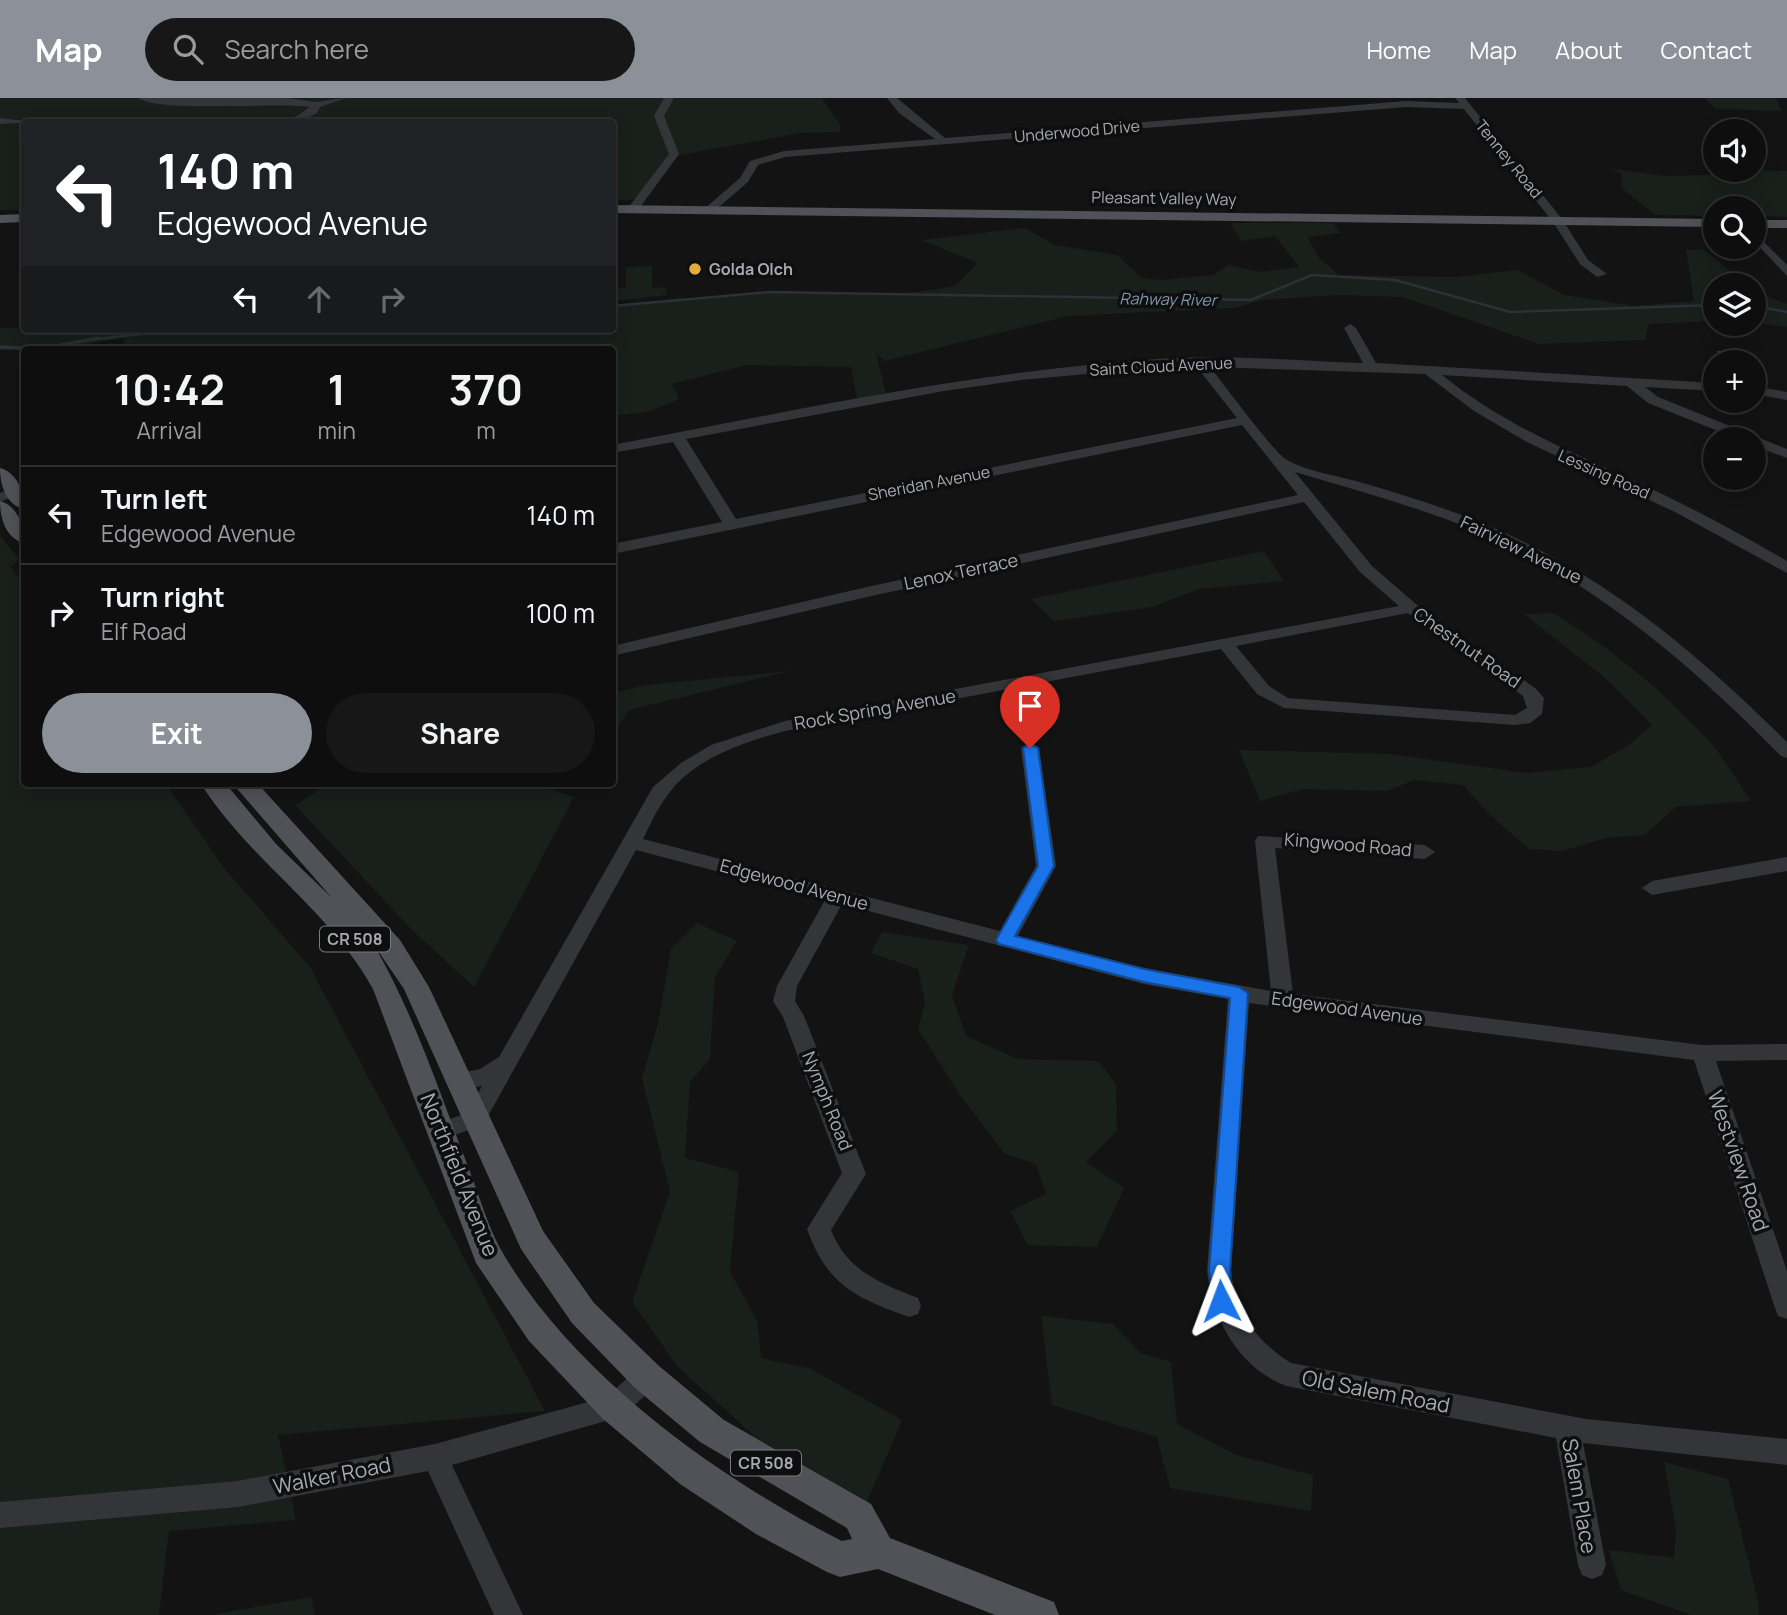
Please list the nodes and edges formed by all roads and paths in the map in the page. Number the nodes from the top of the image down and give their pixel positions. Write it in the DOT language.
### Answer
graph roads {
  1 [pos="143,98"];
  2 [pos="341,98"];
  3 [pos="669,98"];
  4 [pos="892,98"];
  5 [pos="904,98"];
  6 [pos="1334,98"];
  7 [pos="1463,102"];
  8 [pos="320,104"];
  9 [pos="1334,110"];
  10 [pos="293,119"];
  11 [pos="0,121"];
  12 [pos="21,122"];
  13 [pos="942,141"];
  14 [pos="634,208"];
  15 [pos="616,209"];
  16 [pos="710,209"];
  17 [pos="21,218"];
  18 [pos="0,219"];
  19 [pos="1558,221"];
  20 [pos="1703,223"];
  21 [pos="1766,224"];
  22 [pos="1787,224"];
  23 [pos="1766,248"];
  24 [pos="1787,272"];
  25 [pos="1601,274"];
  26 [pos="1350,328"];
  27 [pos="1198,361"];
  28 [pos="1372,367"];
  29 [pos="1428,370"];
  30 [pos="1630,382"];
  31 [pos="1703,386"];
  32 [pos="1766,392"];
  33 [pos="1787,396"];
  34 [pos="1246,420"];
  35 [pos="1720,427"];
  36 [pos="677,437"];
  37 [pos="1766,446"];
  38 [pos="616,448"];
  39 [pos="1787,454"];
  40 [pos="1284,464"];
  41 [pos="0,474"];
  42 [pos="1310,496"];
  43 [pos="13,498"];
  44 [pos="0,507"];
  45 [pos="732,524"];
  46 [pos="21,533"];
  47 [pos="616,548"];
  48 [pos="1787,568"];
  49 [pos="1411,608"];
  50 [pos="1225,643"];
  51 [pos="616,650"];
  52 [pos="1030,748"];
  53 [pos="1787,752"];
  54 [pos="215,787"];
  55 [pos="248,787"];
  56 [pos="630,842"];
  57 [pos="1425,852"];
  58 [pos="1787,864"];
  59 [pos="1652,888"];
  60 [pos="837,896"];
  61 [pos="1004,940"];
  62 [pos="1239,993"];
  63 [pos="1283,1001"];
  64 [pos="1787,1052"];
  65 [pos="1702,1053"];
  66 [pos="507,1062"];
  67 [pos="458,1081"];
  68 [pos="475,1119"];
  69 [pos="441,1131"];
  70 [pos="909,1306"];
  71 [pos="1787,1308"];
  72 [pos="647,1377"];
  73 [pos="614,1407"];
  74 [pos="1567,1427"];
  75 [pos="1787,1452"];
  76 [pos="435,1457"];
  77 [pos="0,1515"];
  78 [pos="878,1551"];
  79 [pos="1592,1566"];
  80 [pos="509,1615"];
  81 [pos="1041,1615"];
  1 -- 8 [label="street"];
  2 -- 8 [label="street"];
  3 -- 14 [label="street"];
  4 -- 5 [label="street"];
  4 -- 13 [label="street"];
  6 -- 9 [label="street"];
  7 -- 9 [label="street, Underwood Drive"];
  7 -- 19 [label="street, Tenney Road"];
  8 -- 10 [label="street"];
  9 -- 13 [label="street, Underwood Drive"];
  11 -- 12 [label="street"];
  13 -- 16 [label="street, Underwood Drive"];
  14 -- 15 [label="main road, Pleasant Valley Way"];
  14 -- 16 [label="main road, Pleasant Valley Way"];
  16 -- 19 [label="main road, Pleasant Valley Way"];
  17 -- 18 [label="main road"];
  19 -- 20 [label="main road, Pleasant Valley Way"];
  19 -- 25 [label="street, Tenney Road"];
  21 -- 22 [label="main road"];
  23 -- 24 [label="street"];
  26 -- 28 [label="street"];
  27 -- 28 [label="street, Saint Cloud Avenue"];
  27 -- 34 [label="street, Chestnut Road"];
  27 -- 36 [label="street, Saint Cloud Avenue"];
  28 -- 29 [label="street, Saint Cloud Avenue"];
  29 -- 30 [label="street, Saint Cloud Avenue"];
  29 -- 48 [label="street, Lessing Road"];
  30 -- 31 [label="street, Saint Cloud Avenue"];
  30 -- 35 [label="street"];
  32 -- 33 [label="street"];
  34 -- 40 [label="street, Chestnut Road"];
  34 -- 45 [label="street, Sheridan Avenue"];
  36 -- 38 [label="street, Saint Cloud Avenue"];
  36 -- 45 [label="street"];
  37 -- 39 [label="street"];
  40 -- 42 [label="street, Chestnut Road"];
  40 -- 53 [label="street, Fairview Avenue"];
  41 -- 43 [label="main road"];
  42 -- 49 [label="street, Chestnut Road"];
  42 -- 51 [label="street, Lenox Terrace"];
  44 -- 46 [label="main road"];
  45 -- 47 [label="street, Sheridan Avenue"];
  49 -- 50 [label="street, Rock Spring Avenue"];
  49 -- 50 [label="street, Chestnut Road"];
  50 -- 56 [label="street, Rock Spring Avenue"];
  52 -- 61 [label="street"];
  54 -- 69 [label="main road, Northfield Avenue / CR 508"];
  55 -- 67 [label="main road, Northfield Avenue / CR 508"];
  56 -- 60 [label="street, Edgewood Avenue"];
  56 -- 66 [label="street, Rock Spring Avenue"];
  57 -- 63 [label="street, Kingwood Road"];
  58 -- 59 [label="street"];
  60 -- 61 [label="street, Edgewood Avenue"];
  60 -- 70 [label="street, Nymph Road"];
  61 -- 62 [label="street, Edgewood Avenue"];
  62 -- 63 [label="street, Edgewood Avenue"];
  62 -- 74 [label="street, Old Salem Road"];
  63 -- 65 [label="street, Edgewood Avenue"];
  64 -- 65 [label="street, Edgewood Avenue"];
  65 -- 71 [label="street, Westview Road"];
  66 -- 67 [label="street"];
  66 -- 68 [label="street, Rock Spring Avenue"];
  67 -- 68 [label="main road, Northfield Avenue / CR 508"];
  68 -- 69 [label="street"];
  68 -- 72 [label="main road, Northfield Avenue / CR 508"];
  69 -- 73 [label="main road, Northfield Avenue / CR 508"];
  72 -- 73 [label="street, Walker Road"];
  72 -- 78 [label="main road, Northfield Avenue / CR 508"];
  73 -- 76 [label="street, Walker Road"];
  73 -- 78 [label="main road, Northfield Avenue / CR 508"];
  74 -- 75 [label="street, Old Salem Road"];
  74 -- 79 [label="street, Salem Place"];
  76 -- 77 [label="street, Walker Road"];
  76 -- 80 [label="street"];
  78 -- 81 [label="main road"];
}
